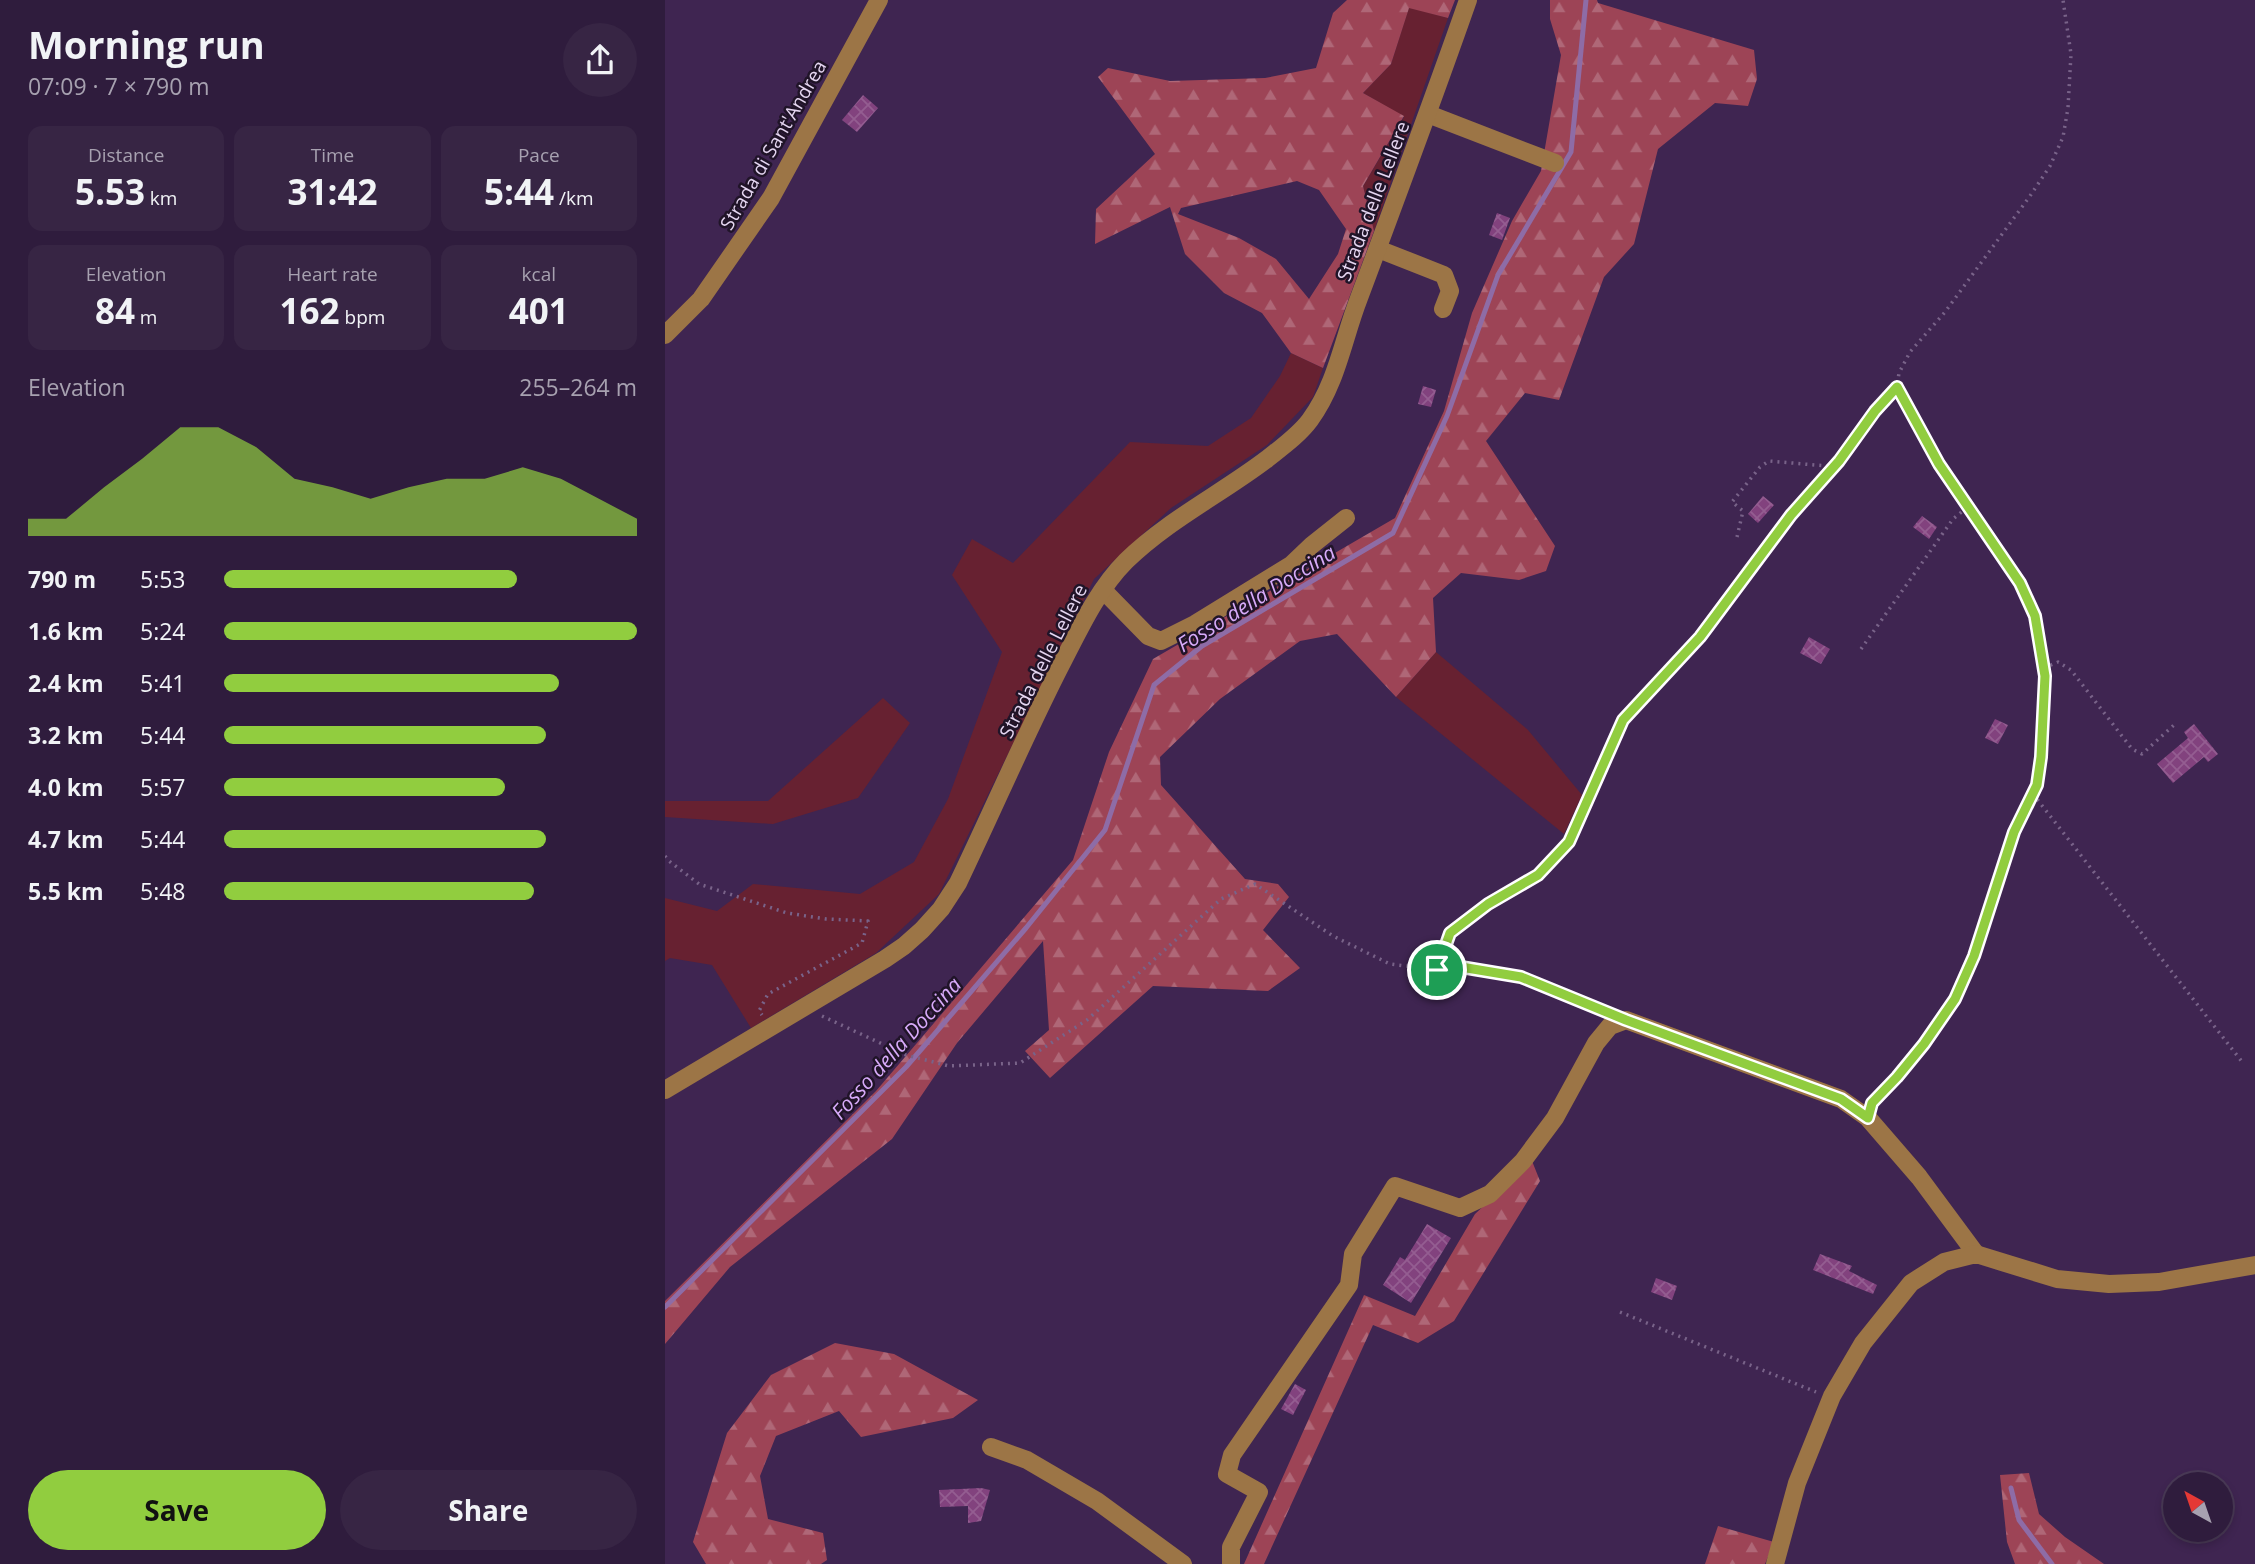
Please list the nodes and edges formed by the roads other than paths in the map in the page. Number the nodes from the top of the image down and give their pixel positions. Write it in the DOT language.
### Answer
graph roads {
  1 [pos="880,0"];
  2 [pos="1468,0"];
  3 [pos="1428,114"];
  4 [pos="1555,163"];
  5 [pos="1378,248"];
  6 [pos="1443,309"];
  7 [pos="665,335"];
  8 [pos="1346,518"];
  9 [pos="1103,590"];
  10 [pos="665,1090"];
  11 [pos="1976,1254"];
  12 [pos="2255,1265"];
  13 [pos="991,1447"];
  14 [pos="1183,1564"];
  15 [pos="1231,1564"];
  16 [pos="1775,1564"];
  1 -- 7 [label="street, Strada di Sant'Andrea"];
  2 -- 3 [label="street, Strada delle Lellere"];
  3 -- 4 [label="street"];
  3 -- 5 [label="street, Strada delle Lellere"];
  5 -- 6 [label="street"];
  5 -- 9 [label="street, Strada delle Lellere"];
  8 -- 9 [label="street"];
  9 -- 10 [label="street, Strada delle Lellere"];
  11 -- 12 [label="street"];
  11 -- 15 [label="street"];
  11 -- 16 [label="street"];
  13 -- 14 [label="street"];
}
